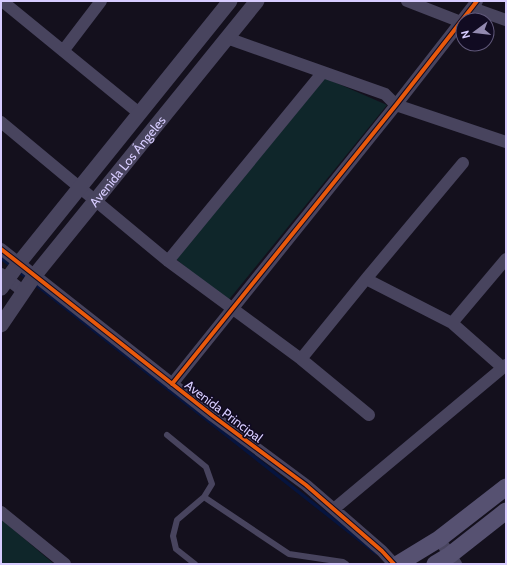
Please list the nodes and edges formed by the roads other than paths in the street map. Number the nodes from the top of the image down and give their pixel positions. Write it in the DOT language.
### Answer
graph roads {
  1 [pos="2,1"];
  2 [pos="101,1"];
  3 [pos="230,1"];
  4 [pos="257,1"];
  5 [pos="407,1"];
  6 [pos="474,4"];
  7 [pos="455,20"];
  8 [pos="506,20"];
  9 [pos="455,30"];
  10 [pos="227,38"];
  11 [pos="63,51"];
  12 [pos="323,72"];
  13 [pos="396,105"];
  14 [pos="139,113"];
  15 [pos="1,122"];
  16 [pos="506,142"];
  17 [pos="463,163"];
  18 [pos="80,187"];
  19 [pos="96,201"];
  20 [pos="1,248"];
  21 [pos="506,259"];
  22 [pos="168,261"];
  23 [pos="19,263"];
  24 [pos="35,276"];
  25 [pos="366,279"];
  26 [pos="3,280"];
  27 [pos="24,292"];
  28 [pos="232,308"];
  29 [pos="452,323"];
  30 [pos="1,325"];
  31 [pos="301,359"];
  32 [pos="504,366"];
  33 [pos="172,384"];
  34 [pos="369,415"];
  35 [pos="167,436"];
  36 [pos="506,487"];
  37 [pos="204,497"];
  38 [pos="335,508"];
  39 [pos="506,511"];
  40 [pos="1,512"];
  41 [pos="439,540"];
  42 [pos="453,560"];
  43 [pos="65,564"];
  44 [pos="194,564"];
  45 [pos="346,564"];
  46 [pos="394,564"];
  47 [pos="398,564"];
  48 [pos="435,564"];
  1 -- 11 [label="street"];
  2 -- 11 [label="street"];
  3 -- 14 [label="street, Avenida Los Ángeles"];
  4 -- 10 [label="street, Avenida Los Ángeles"];
  5 -- 7 [label="street"];
  6 -- 8 [label="street"];
  9 -- 13 [label="street"];
  10 -- 12 [label="street"];
  10 -- 19 [label="street, Avenida Los Ángeles"];
  11 -- 14 [label="street"];
  12 -- 13 [label="street"];
  12 -- 22 [label="street"];
  13 -- 16 [label="street"];
  13 -- 28 [label="street"];
  14 -- 18 [label="street, Avenida Los Ángeles"];
  15 -- 18 [label="street"];
  17 -- 25 [label="street"];
  18 -- 19 [label="street"];
  18 -- 23 [label="street, Avenida Los Ángeles"];
  19 -- 22 [label="street"];
  19 -- 24 [label="street, Avenida Los Ángeles"];
  20 -- 23 [label="street, Avenida Principal"];
  21 -- 29 [label="street"];
  22 -- 28 [label="street"];
  23 -- 24 [label="street, Avenida Principal"];
  23 -- 26 [label="street, Avenida Los Ángeles"];
  24 -- 27 [label="street, Avenida Los Ángeles"];
  24 -- 33 [label="street, Avenida Principal"];
  25 -- 29 [label="street"];
  25 -- 31 [label="street"];
  26 -- 27 [label="street"];
  27 -- 30 [label="street, Avenida Los Ángeles"];
  28 -- 31 [label="street"];
  28 -- 33 [label="street"];
  29 -- 32 [label="street"];
  31 -- 34 [label="street"];
  32 -- 38 [label="street"];
  33 -- 38 [label="street, Avenida Principal"];
  35 -- 37 [label="lane"];
  36 -- 41 [label="main road"];
  37 -- 44 [label="lane"];
  37 -- 45 [label="lane"];
  38 -- 46 [label="street, Avenida Principal"];
  39 -- 42 [label="main road"];
  40 -- 43 [label="street"];
  41 -- 42 [label="street"];
  41 -- 47 [label="main road"];
  42 -- 48 [label="main road"];
}
